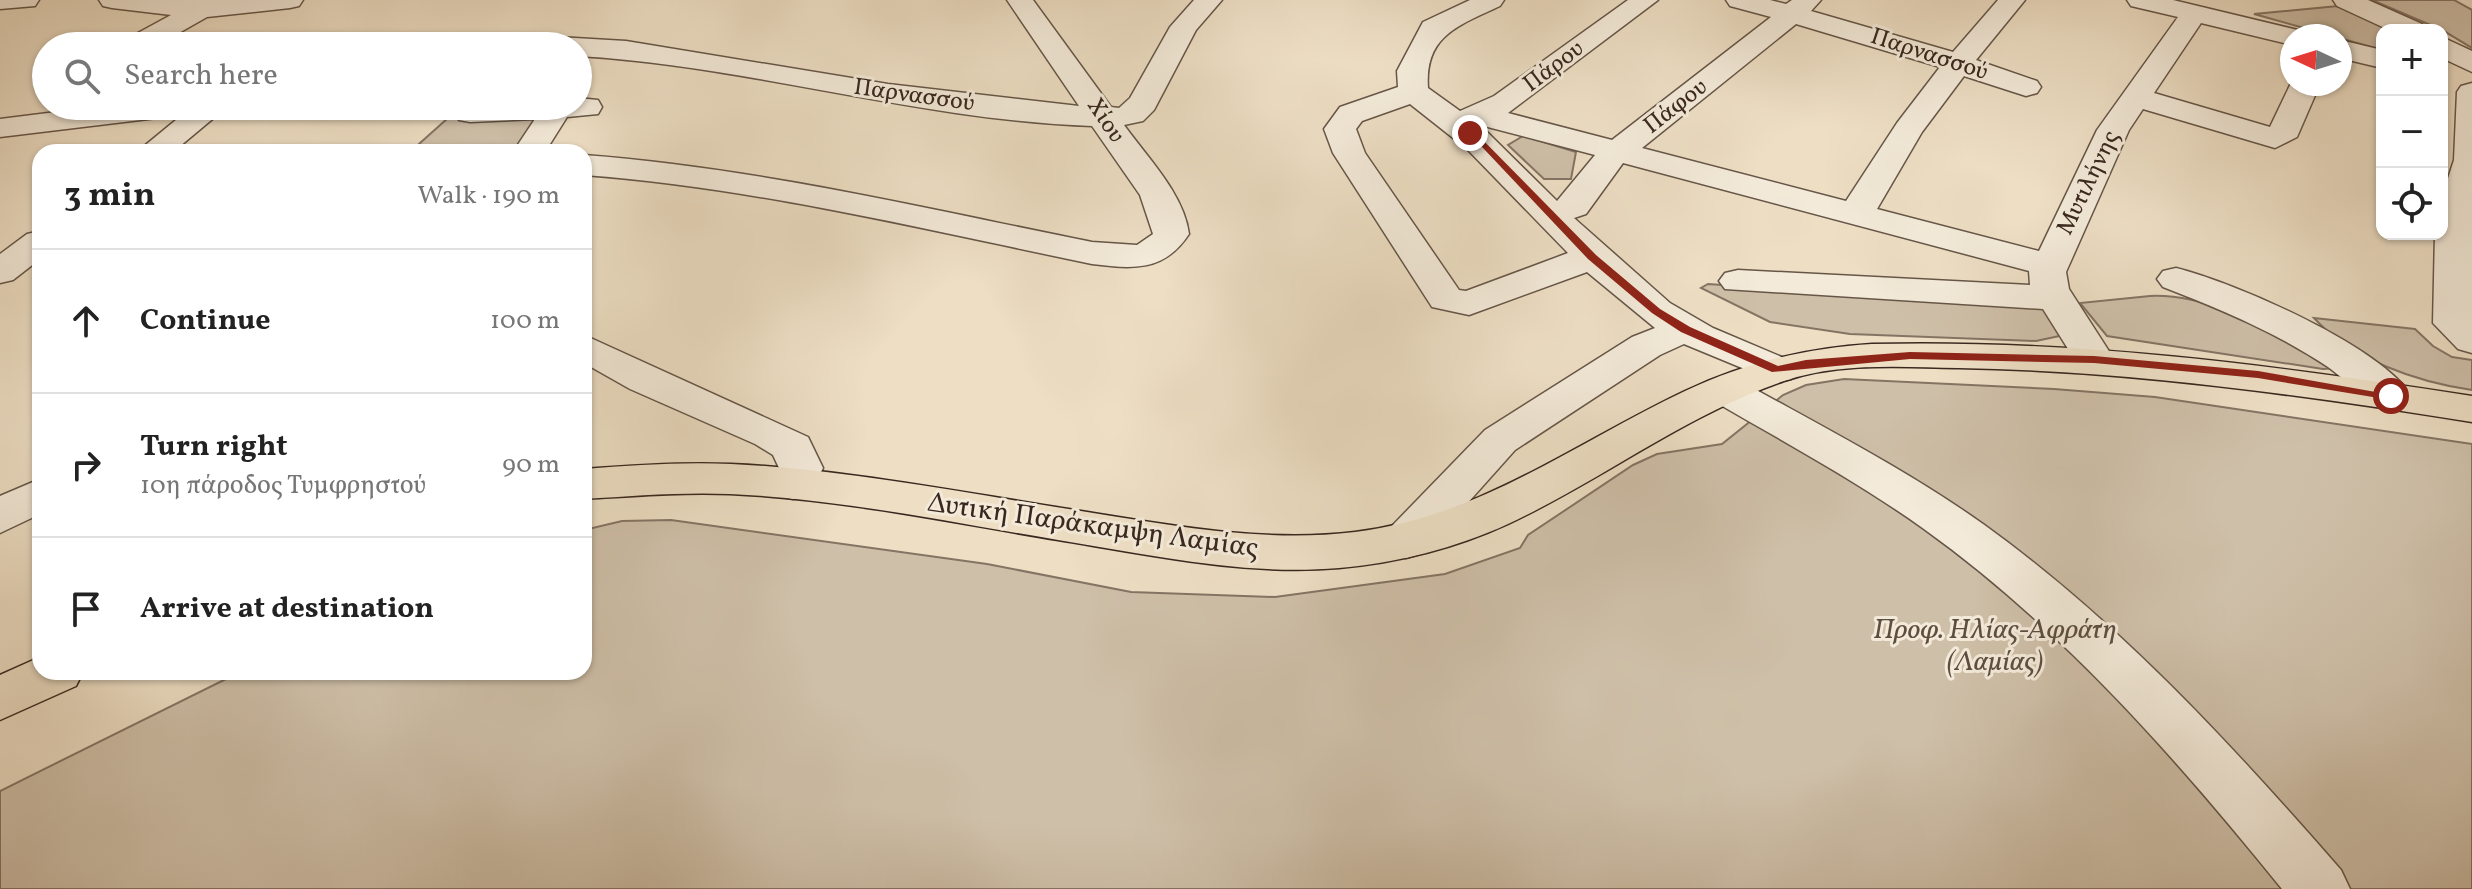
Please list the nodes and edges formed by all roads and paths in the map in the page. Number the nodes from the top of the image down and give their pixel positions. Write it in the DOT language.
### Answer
graph roads {
  1 [pos="26,0"];
  2 [pos="112,0"];
  3 [pos="1020,0"];
  4 [pos="1209,0"];
  5 [pos="1491,0"];
  6 [pos="1645,0"];
  7 [pos="1739,0"];
  8 [pos="2012,0"];
  9 [pos="2140,0"];
  10 [pos="2346,0"];
  11 [pos="0,1"];
  12 [pos="284,1"];
  13 [pos="1799,7"];
  14 [pos="200,10"];
  15 [pos="2194,14"];
  16 [pos="2399,24"];
  17 [pos="160,32"];
  18 [pos="2280,34"];
  19 [pos="592,47"];
  20 [pos="603,47"];
  21 [pos="2352,52"];
  22 [pos="2376,58"];
  23 [pos="1959,64"];
  24 [pos="592,65"];
  25 [pos="2026,87"];
  26 [pos="1413,92"];
  27 [pos="2472,92"];
  28 [pos="2300,96"];
  29 [pos="2136,97"];
  30 [pos="32,105"];
  31 [pos="1101,118"];
  32 [pos="1468,118"];
  33 [pos="47,120"];
  34 [pos="195,120"];
  35 [pos="554,120"];
  36 [pos="0,125"];
  37 [pos="163,144"];
  38 [pos="535,144"];
  39 [pos="1618,151"];
  40 [pos="592,166"];
  41 [pos="1550,215"];
  42 [pos="1856,215"];
  43 [pos="32,248"];
  44 [pos="1592,257"];
  45 [pos="0,272"];
  46 [pos="2176,279"];
  47 [pos="1738,281"];
  48 [pos="2052,282"];
  49 [pos="1685,329"];
  50 [pos="2472,341"];
  51 [pos="592,351"];
  52 [pos="2094,359"];
  53 [pos="1776,370"];
  54 [pos="1727,391"];
  55 [pos="2391,396"];
  56 [pos="2472,409"];
  57 [pos="592,484"];
  58 [pos="793,484"];
  59 [pos="32,499"];
  60 [pos="0,517"];
  61 [pos="1406,541"];
  62 [pos="40,680"];
  63 [pos="0,699"];
  64 [pos="2319,889"];
  1 -- 11 [label="street"];
  2 -- 14 [label="street"];
  3 -- 31 [label="street, Χίου"];
  4 -- 31 [label="street, Παρνασσού"];
  5 -- 26 [label="street"];
  6 -- 32 [label="street, Πάρου"];
  7 -- 13 [label="street, Παρνασσού"];
  8 -- 23 [label="street"];
  9 -- 15 [label="street"];
  10 -- 16 [label="street"];
  12 -- 14 [label="street"];
  13 -- 23 [label="street, Παρνασσού"];
  13 -- 39 [label="street, Πάφου"];
  14 -- 17 [label="street"];
  15 -- 18 [label="street"];
  15 -- 29 [label="street, Μυτιλήνης"];
  19 -- 20 [label="street, Παρνασσού"];
  20 -- 24 [label="street"];
  20 -- 31 [label="street, Παρνασσού"];
  21 -- 22 [label="street"];
  23 -- 25 [label="street, Παρνασσού"];
  23 -- 42 [label="street"];
  26 -- 32 [label="street"];
  26 -- 44 [label="street"];
  27 -- 50 [label="street"];
  28 -- 29 [label="street"];
  29 -- 48 [label="street, Μυτιλήνης"];
  30 -- 36 [label="street"];
  31 -- 40 [label="street, Χίου"];
  32 -- 39 [label="street"];
  32 -- 41 [label="street"];
  33 -- 36 [label="street"];
  34 -- 37 [label="street"];
  35 -- 38 [label="street"];
  39 -- 41 [label="street, Πάφου"];
  39 -- 42 [label="street"];
  41 -- 44 [label="street"];
  42 -- 48 [label="street"];
  43 -- 45 [label="street"];
  44 -- 49 [label="street"];
  46 -- 55 [label="street"];
  47 -- 48 [label="street"];
  48 -- 52 [label="street"];
  49 -- 53 [label="street"];
  49 -- 61 [label="street"];
  51 -- 58 [label="street"];
  52 -- 53 [label="main road, Δυτική Παράκαμψη Λαμίας"];
  52 -- 55 [label="main road, Δυτική Παράκαμψη Λαμίας"];
  53 -- 54 [label="main road, Δυτική Παράκαμψη Λαμίας"];
  54 -- 61 [label="main road, Δυτική Παράκαμψη Λαμίας"];
  54 -- 64 [label="street"];
  55 -- 56 [label="main road, Δυτική Παράκαμψη Λαμίας"];
  57 -- 58 [label="main road, Δυτική Παράκαμψη Λαμίας"];
  58 -- 61 [label="main road, Δυτική Παράκαμψη Λαμίας"];
  59 -- 60 [label="street"];
  62 -- 63 [label="main road"];
}
